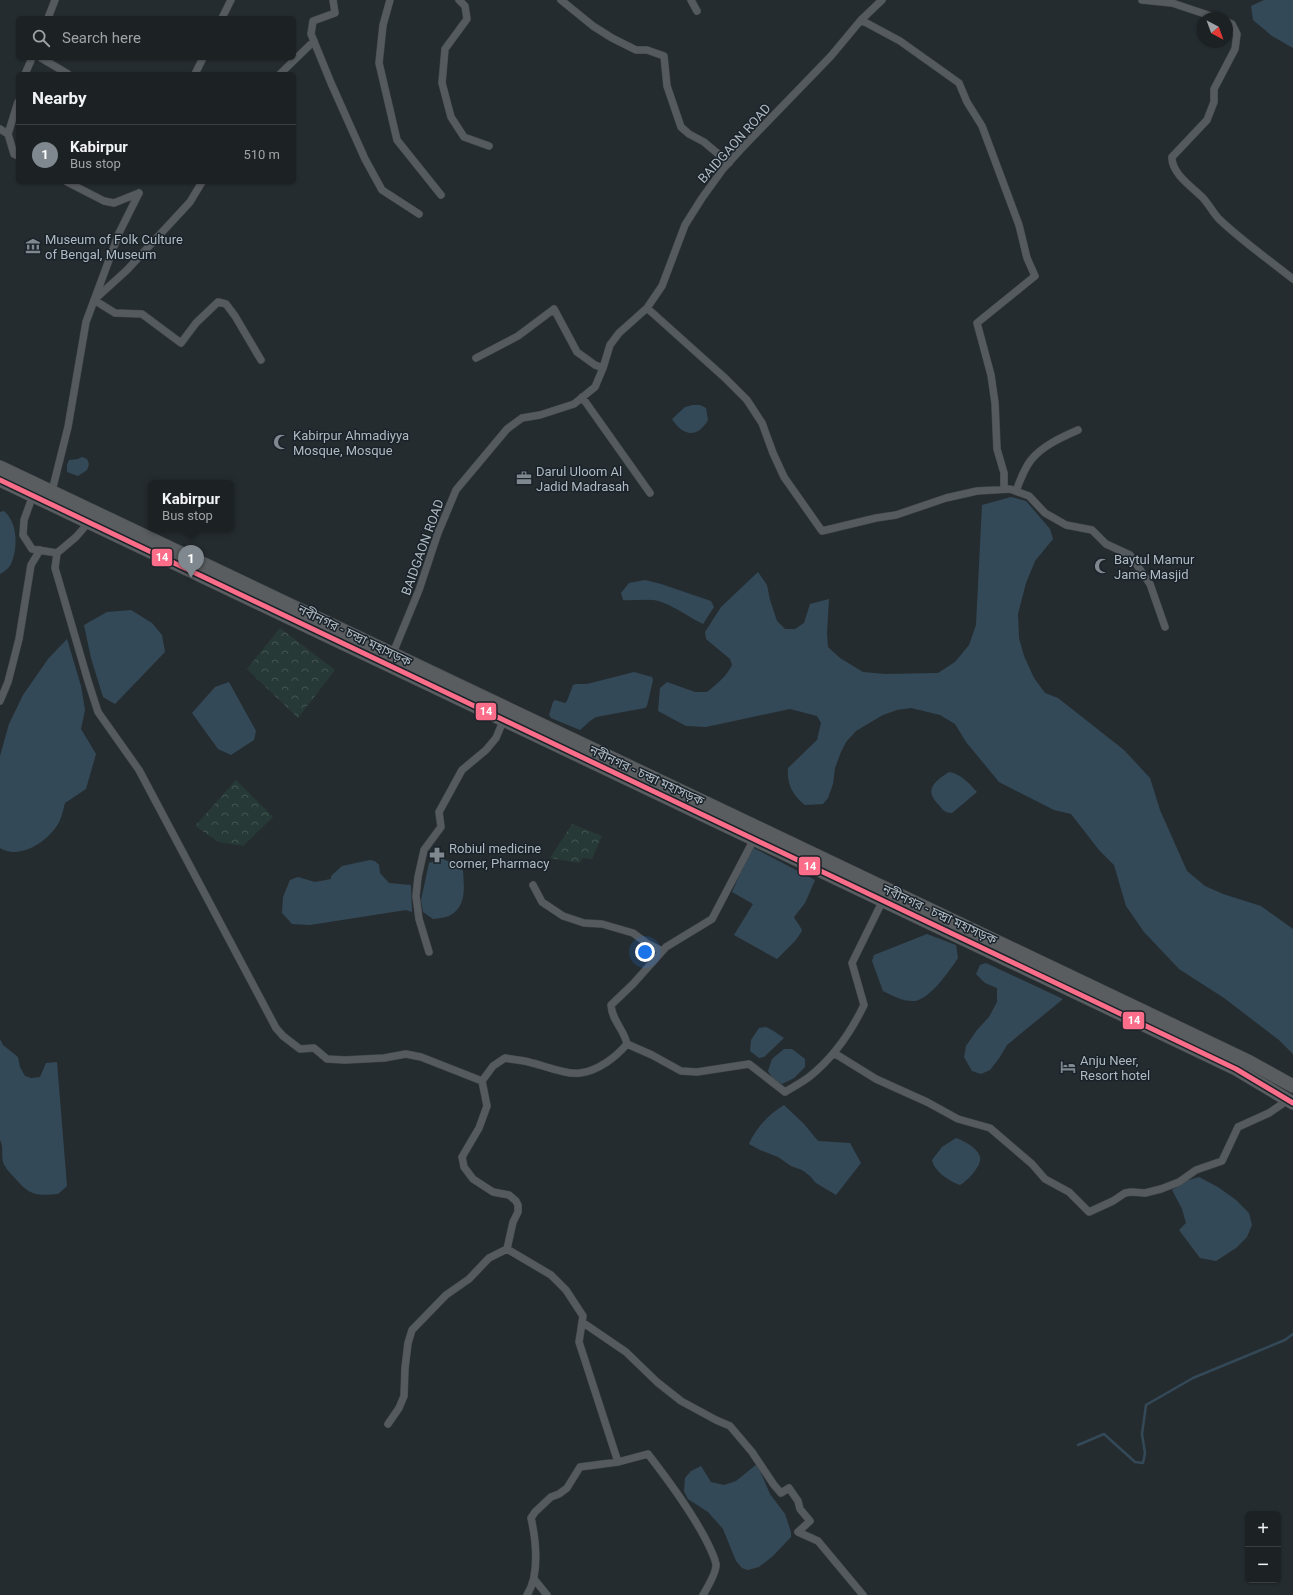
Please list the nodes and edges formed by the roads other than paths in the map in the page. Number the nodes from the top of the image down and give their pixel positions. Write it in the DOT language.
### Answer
graph roads {
  1 [pos="54,0"];
  2 [pos="231,0"];
  3 [pos="333,0"];
  4 [pos="390,0"];
  5 [pos="459,0"];
  6 [pos="561,0"];
  7 [pos="691,0"];
  8 [pos="882,0"];
  9 [pos="1142,0"];
  10 [pos="697,11"];
  11 [pos="1199,12"];
  12 [pos="49,16"];
  13 [pos="223,16"];
  14 [pos="861,20"];
  15 [pos="1233,26"];
  16 [pos="314,42"];
  17 [pos="296,59"];
  18 [pos="31,60"];
  19 [pos="44,60"];
  20 [pos="202,60"];
  21 [pos="295,60"];
  22 [pos="26,72"];
  23 [pos="65,72"];
  24 [pos="196,72"];
  25 [pos="282,72"];
  26 [pos="16,108"];
  27 [pos="0,129"];
  28 [pos="8,134"];
  29 [pos="489,146"];
  30 [pos="16,155"];
  31 [pos="729,163"];
  32 [pos="71,184"];
  33 [pos="201,184"];
  34 [pos="441,195"];
  35 [pos="419,214"];
  36 [pos="1293,279"];
  37 [pos="94,300"];
  38 [pos="647,308"];
  39 [pos="476,358"];
  40 [pos="261,360"];
  41 [pos="603,368"];
  42 [pos="582,397"];
  43 [pos="1078,430"];
  44 [pos="0,468"];
  45 [pos="0,480"];
  46 [pos="1004,489"];
  47 [pos="52,491"];
  48 [pos="1016,491"];
  49 [pos="650,493"];
  50 [pos="32,495"];
  51 [pos="89,522"];
  52 [pos="40,550"];
  53 [pos="57,553"];
  54 [pos="1165,627"];
  55 [pos="393,653"];
  56 [pos="0,701"];
  57 [pos="504,719"];
  58 [pos="754,838"];
  59 [pos="533,885"];
  60 [pos="883,900"];
  61 [pos="662,951"];
  62 [pos="429,952"];
  63 [pos="627,1044"];
  64 [pos="834,1053"];
  65 [pos="482,1082"];
  66 [pos="1293,1086"];
  67 [pos="1291,1101"];
  68 [pos="508,1249"];
  69 [pos="582,1322"];
  70 [pos="388,1424"];
  71 [pos="618,1462"];
  72 [pos="534,1580"];
  73 [pos="528,1595"];
  74 [pos="547,1595"];
  75 [pos="703,1595"];
  76 [pos="863,1595"];
  1 -- 12 [label="street"];
  2 -- 13 [label="street"];
  3 -- 16 [label="street"];
  4 -- 34 [label="street"];
  5 -- 29 [label="street"];
  6 -- 31 [label="street"];
  7 -- 10 [label="street"];
  8 -- 14 [label="street, BAIDGAON ROAD"];
  9 -- 11 [label="street"];
  14 -- 31 [label="street, BAIDGAON ROAD"];
  14 -- 46 [label="street"];
  15 -- 36 [label="street"];
  16 -- 17 [label="street"];
  16 -- 35 [label="street"];
  18 -- 22 [label="street"];
  19 -- 23 [label="street"];
  20 -- 24 [label="street"];
  21 -- 25 [label="street"];
  26 -- 28 [label="street"];
  27 -- 28 [label="street"];
  28 -- 30 [label="street"];
  31 -- 38 [label="street, BAIDGAON ROAD"];
  32 -- 37 [label="street"];
  33 -- 37 [label="street"];
  37 -- 40 [label="street"];
  37 -- 47 [label="street"];
  38 -- 41 [label="street, BAIDGAON ROAD"];
  38 -- 46 [label="street"];
  39 -- 41 [label="street"];
  41 -- 42 [label="street, BAIDGAON ROAD"];
  42 -- 49 [label="street"];
  42 -- 55 [label="street, BAIDGAON ROAD"];
  43 -- 48 [label="street"];
  44 -- 47 [label="highway, নবীনগর - চন্দ্রা মহাসড়ক"];
  45 -- 50 [label="highway, নবীনগর - চন্দ্রা মহাসড়ক"];
  46 -- 48 [label="street"];
  47 -- 55 [label="highway, নবীনগর - চন্দ্রা মহাসড়ক"];
  48 -- 54 [label="street"];
  50 -- 51 [label="highway, নবীনগর - চন্দ্রা মহাসড়ক"];
  50 -- 52 [label="street"];
  51 -- 53 [label="street"];
  51 -- 57 [label="highway, নবীনগর - চন্দ্রা মহাসড়ক"];
  52 -- 53 [label="street"];
  52 -- 56 [label="street"];
  53 -- 65 [label="street"];
  55 -- 66 [label="highway, নবীনগর - চন্দ্রা মহাসড়ক"];
  57 -- 58 [label="highway, নবীনগর - চন্দ্রা মহাসড়ক"];
  57 -- 62 [label="street"];
  58 -- 60 [label="highway, নবীনগর - চন্দ্রা মহাসড়ক"];
  58 -- 61 [label="street"];
  59 -- 61 [label="street"];
  60 -- 64 [label="street"];
  60 -- 67 [label="highway, নবীনগর - চন্দ্রা মহাসড়ক"];
  61 -- 63 [label="street"];
  63 -- 64 [label="street"];
  63 -- 65 [label="street"];
  64 -- 67 [label="street"];
  65 -- 68 [label="street"];
  68 -- 69 [label="street"];
  68 -- 70 [label="street"];
  69 -- 71 [label="street"];
  69 -- 76 [label="street"];
  71 -- 72 [label="street"];
  71 -- 75 [label="street"];
  72 -- 73 [label="street"];
  72 -- 74 [label="street"];
}
